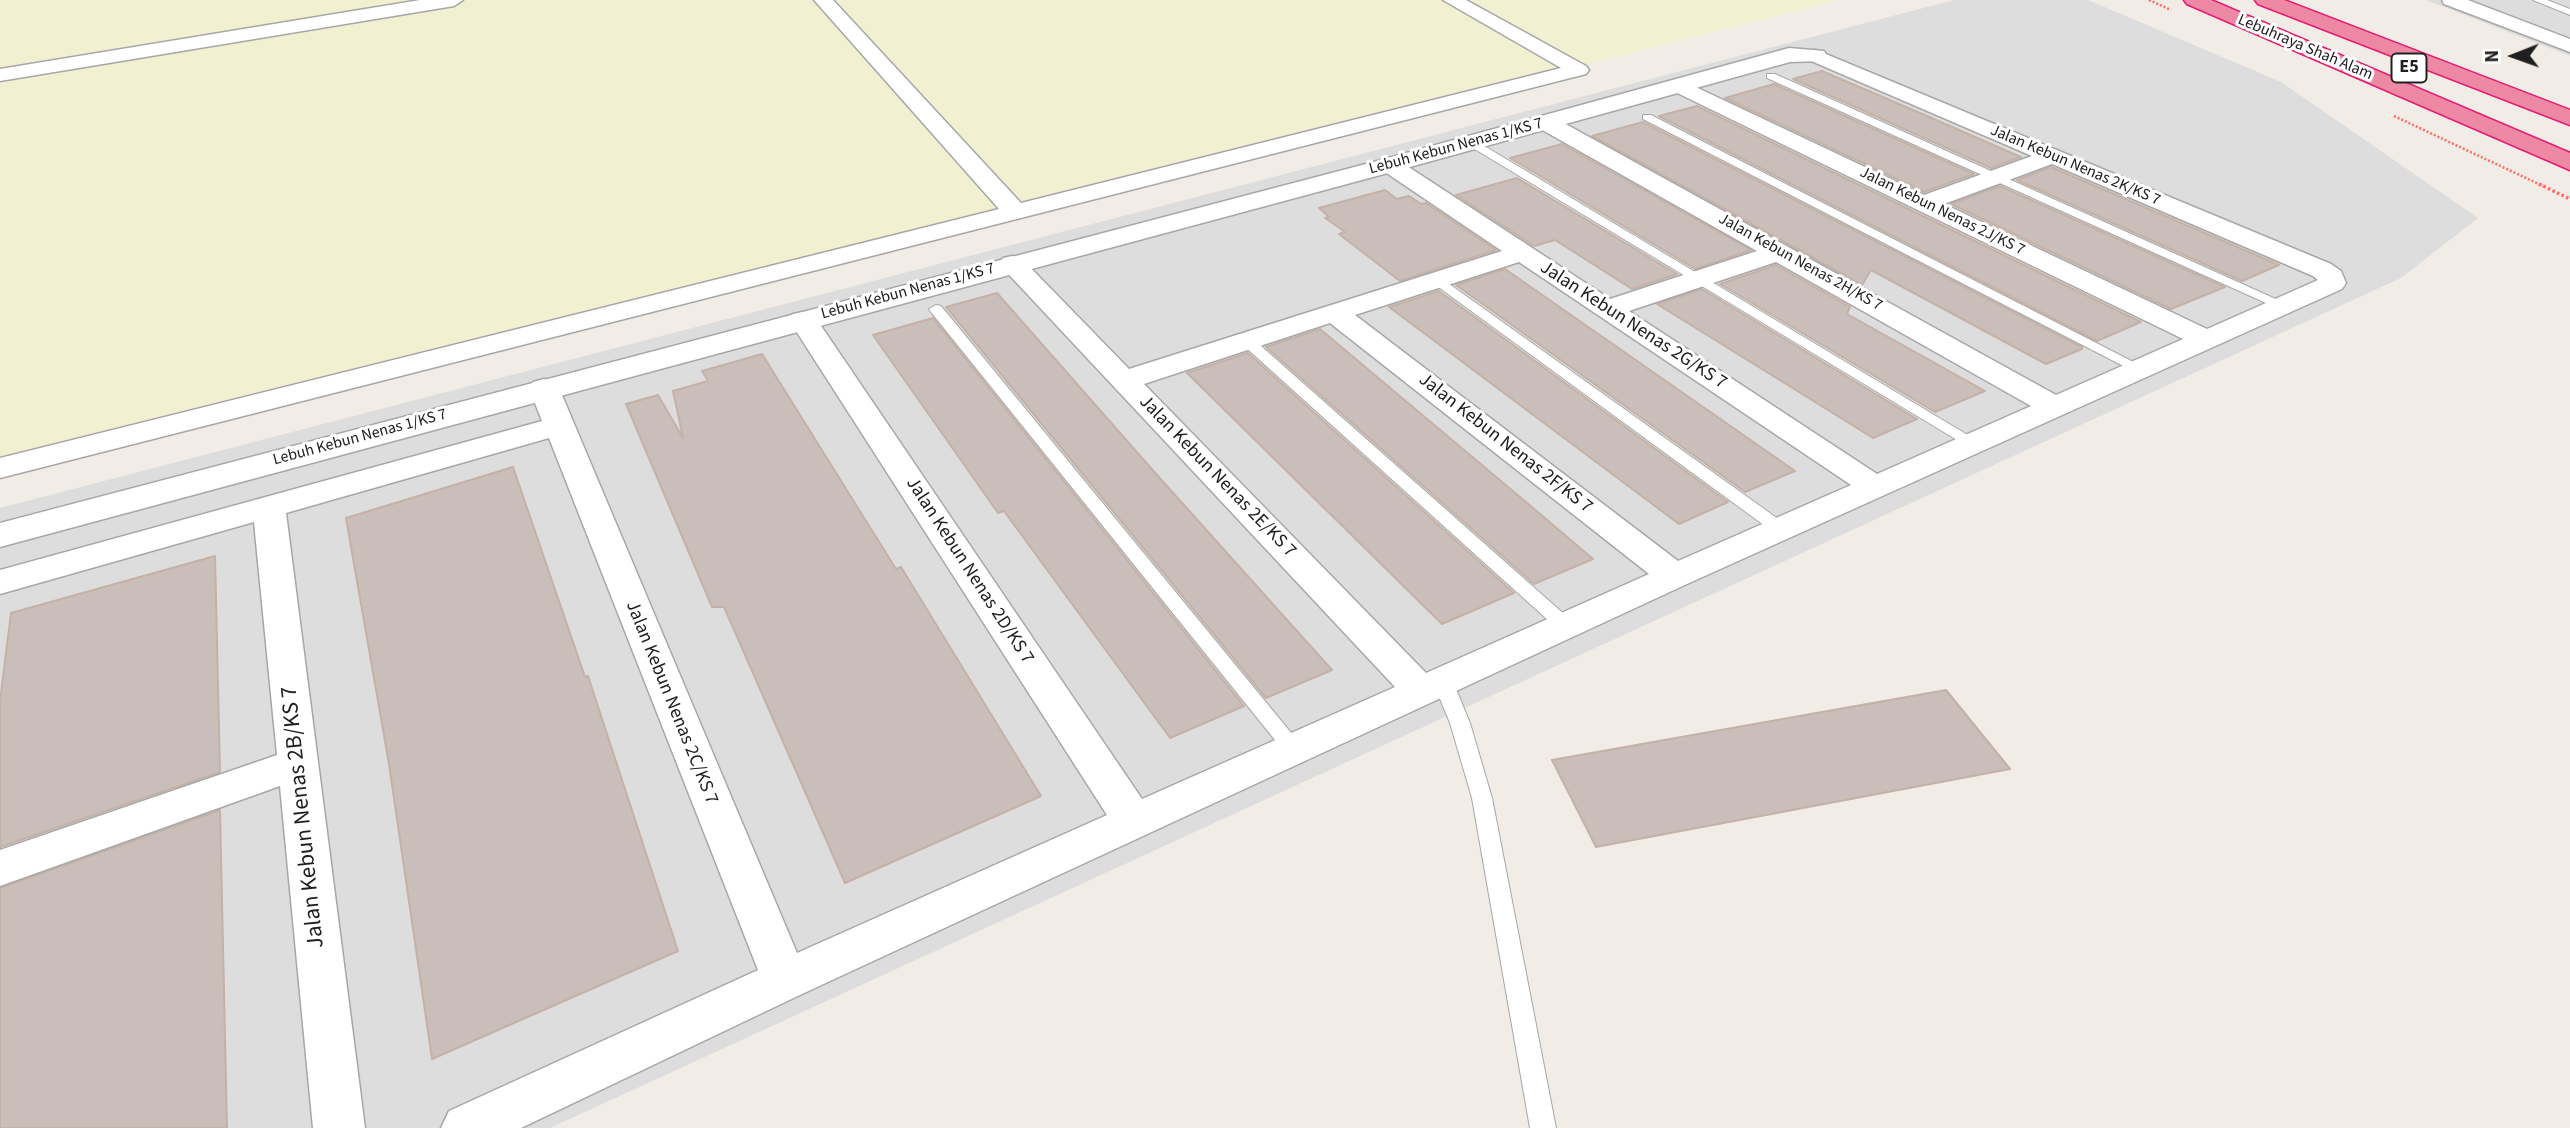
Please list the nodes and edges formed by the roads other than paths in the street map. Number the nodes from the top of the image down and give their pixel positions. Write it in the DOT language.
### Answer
graph roads {
  1 [pos="454,0"];
  2 [pos="823,0"];
  3 [pos="1452,0"];
  4 [pos="2194,0"];
  5 [pos="2248,0"];
  6 [pos="2265,0"];
  7 [pos="2451,0"];
  8 [pos="2538,0"];
  9 [pos="2570,12"];
  10 [pos="2251,24"];
  11 [pos="2570,46"];
  12 [pos="1816,56"];
  13 [pos="0,75"];
  14 [pos="1771,76"];
  15 [pos="1676,85"];
  16 [pos="1647,117"];
  17 [pos="2570,118"];
  18 [pos="1545,122"];
  19 [pos="2570,136"];
  20 [pos="1472,143"];
  21 [pos="2052,156"];
  22 [pos="2570,162"];
  23 [pos="1390,165"];
  24 [pos="2570,172"];
  25 [pos="1995,177"];
  26 [pos="1924,204"];
  27 [pos="1016,212"];
  28 [pos="1780,252"];
  29 [pos="1522,253"];
  30 [pos="1012,264"];
  31 [pos="1438,280"];
  32 [pos="1700,280"];
  33 [pos="2282,305"];
  34 [pos="936,309"];
  35 [pos="1607,309"];
  36 [pos="1335,313"];
  37 [pos="803,320"];
  38 [pos="2208,340"];
  39 [pos="1247,341"];
  40 [pos="2142,370"];
  41 [pos="1125,380"];
  42 [pos="544,388"];
  43 [pos="2054,406"];
  44 [pos="558,426"];
  45 [pos="1973,443"];
  46 [pos="0,468"];
  47 [pos="1877,488"];
  48 [pos="269,506"];
  49 [pos="1783,530"];
  50 [pos="0,535"];
  51 [pos="1675,576"];
  52 [pos="0,582"];
  53 [pos="1566,626"];
  54 [pos="1432,687"];
  55 [pos="1294,750"];
  56 [pos="298,764"];
  57 [pos="1135,823"];
  58 [pos="0,868"];
  59 [pos="785,980"];
  60 [pos="339,1128"];
  61 [pos="467,1128"];
  62 [pos="1543,1128"];
  1 -- 13 [label="street"];
  2 -- 27 [label="street"];
  3 -- 27 [label="street"];
  4 -- 10 [label="highway, Lebuhraya Shah Alam / E5"];
  5 -- 19 [label="highway, Lebuhraya Shah Alam / E5"];
  6 -- 17 [label="highway"];
  7 -- 11 [label="street"];
  8 -- 9 [label="lane"];
  10 -- 22 [label="highway, Lebuhraya Shah Alam / E5"];
  10 -- 24 [label="highway"];
  12 -- 15 [label="street, Lebuh Kebun Nenas 1/KS 7"];
  12 -- 21 [label="street, Jalan Kebun Nenas 2K/KS 7"];
  14 -- 25 [label="lane"];
  15 -- 18 [label="street, Lebuh Kebun Nenas 1/KS 7"];
  15 -- 26 [label="street, Jalan Kebun Nenas 2J/KS 7"];
  16 -- 40 [label="lane"];
  18 -- 20 [label="street, Lebuh Kebun Nenas 1/KS 7"];
  18 -- 28 [label="street, Jalan Kebun Nenas 2H/KS 7"];
  20 -- 23 [label="street, Lebuh Kebun Nenas 1/KS 7"];
  20 -- 32 [label="lane"];
  21 -- 25 [label="street"];
  21 -- 33 [label="street, Jalan Kebun Nenas 2K/KS 7"];
  23 -- 29 [label="street, Jalan Kebun Nenas 2G/KS 7"];
  23 -- 30 [label="street, Lebuh Kebun Nenas 1/KS 7"];
  25 -- 26 [label="street"];
  25 -- 33 [label="lane"];
  26 -- 38 [label="street, Jalan Kebun Nenas 2J/KS 7"];
  27 -- 46 [label="street"];
  28 -- 32 [label="street"];
  28 -- 43 [label="street, Jalan Kebun Nenas 2H/KS 7"];
  29 -- 31 [label="street"];
  29 -- 35 [label="street, Jalan Kebun Nenas 2G/KS 7"];
  30 -- 37 [label="street, Lebuh Kebun Nenas 1/KS 7"];
  30 -- 41 [label="street, Jalan Kebun Nenas 2E/KS 7"];
  31 -- 36 [label="street"];
  31 -- 49 [label="lane"];
  32 -- 35 [label="street"];
  32 -- 45 [label="lane"];
  33 -- 38 [label="street"];
  34 -- 55 [label="lane"];
  35 -- 47 [label="street, Jalan Kebun Nenas 2G/KS 7"];
  36 -- 39 [label="street"];
  36 -- 51 [label="street, Jalan Kebun Nenas 2F/KS 7"];
  37 -- 42 [label="street, Lebuh Kebun Nenas 1/KS 7"];
  37 -- 57 [label="street, Jalan Kebun Nenas 2D/KS 7"];
  38 -- 40 [label="street"];
  39 -- 41 [label="street"];
  39 -- 53 [label="lane"];
  40 -- 43 [label="street"];
  41 -- 54 [label="street, Jalan Kebun Nenas 2E/KS 7"];
  42 -- 44 [label="street, Jalan Kebun Nenas 2C/KS 7"];
  42 -- 50 [label="street, Lebuh Kebun Nenas 1/KS 7"];
  43 -- 45 [label="street"];
  44 -- 48 [label="street"];
  44 -- 59 [label="street, Jalan Kebun Nenas 2C/KS 7"];
  45 -- 47 [label="street"];
  47 -- 49 [label="street"];
  48 -- 52 [label="street"];
  48 -- 56 [label="street, Jalan Kebun Nenas 2B/KS 7"];
  49 -- 51 [label="street"];
  51 -- 53 [label="street"];
  53 -- 54 [label="street"];
  54 -- 55 [label="street"];
  54 -- 62 [label="lane"];
  55 -- 57 [label="street"];
  56 -- 58 [label="street"];
  56 -- 60 [label="street, Jalan Kebun Nenas 2B/KS 7"];
  57 -- 59 [label="street"];
  59 -- 61 [label="street"];
}
